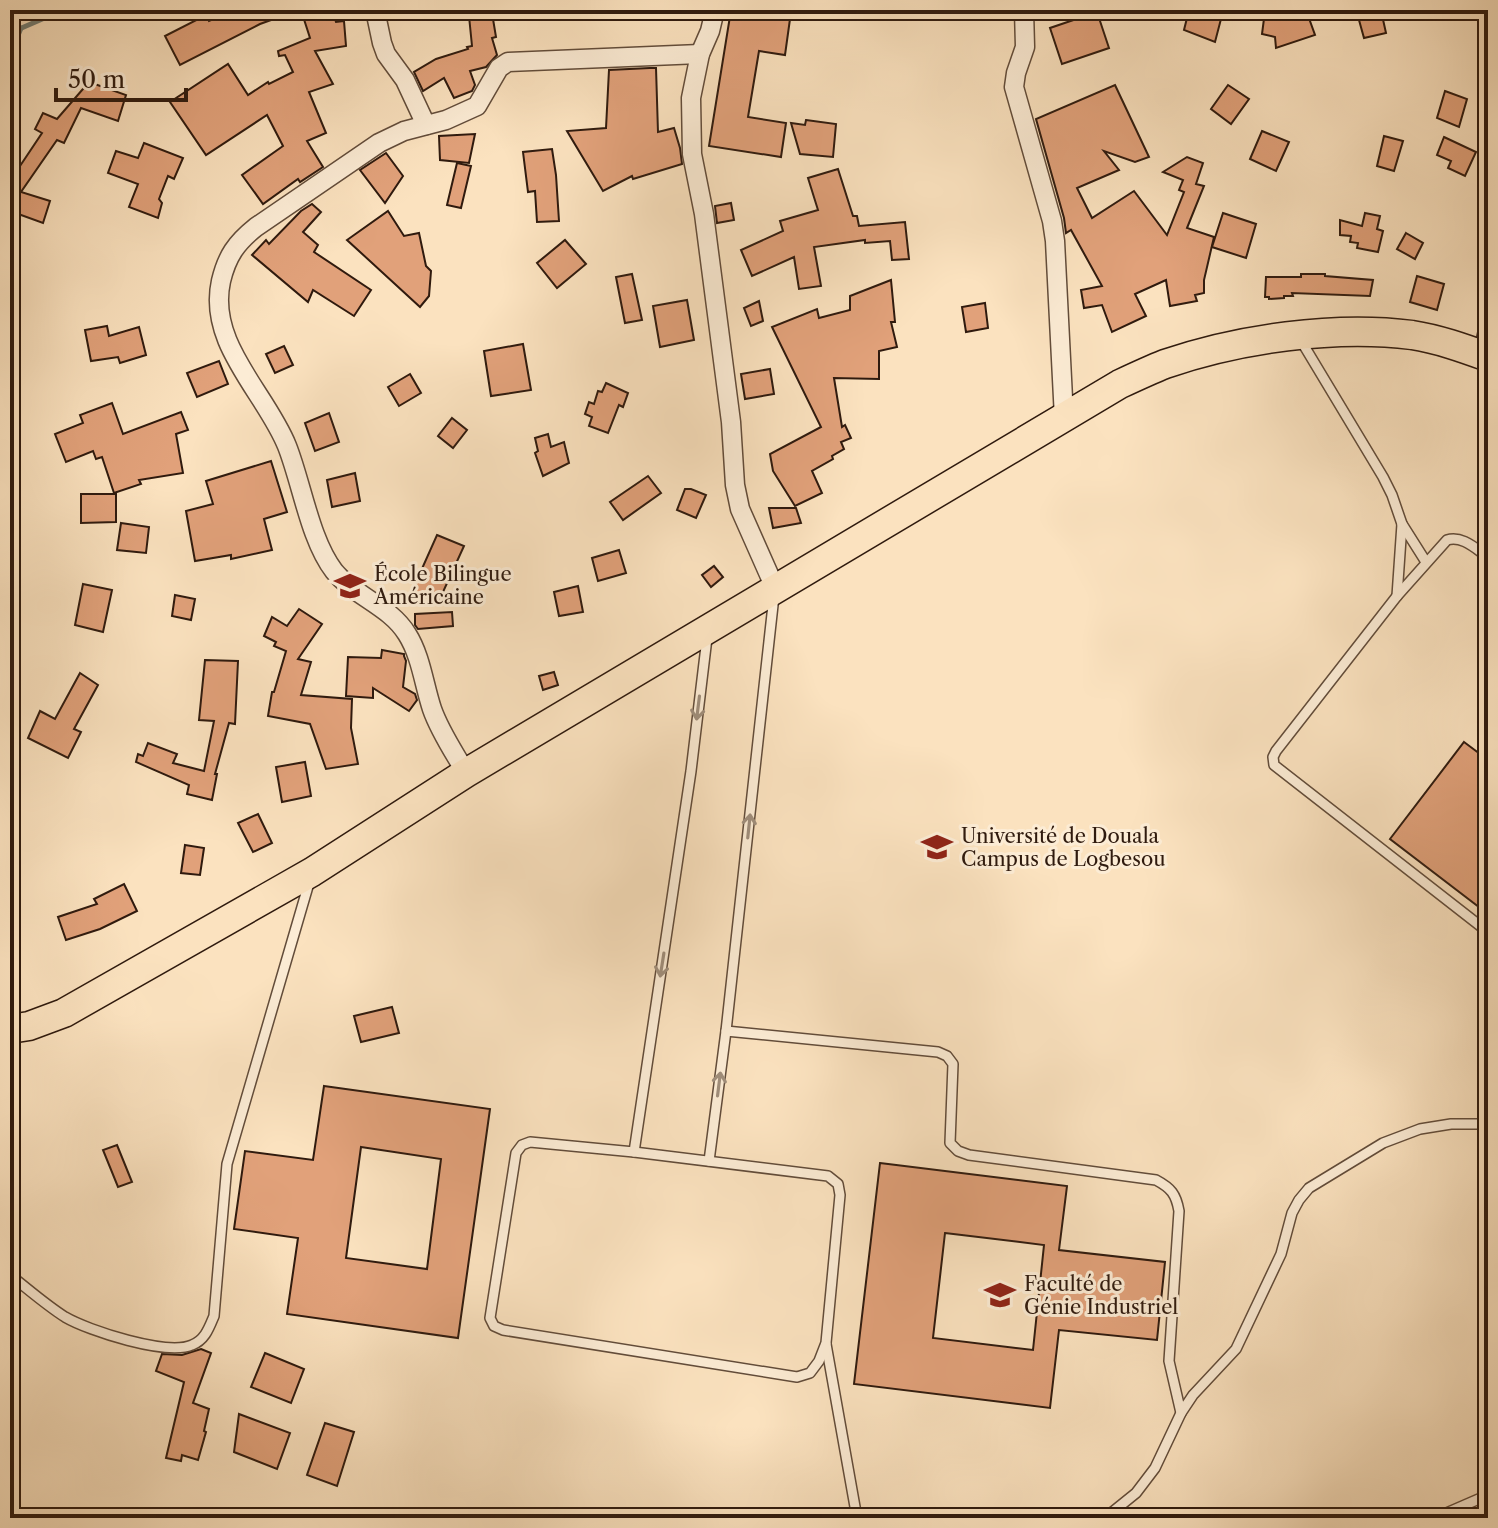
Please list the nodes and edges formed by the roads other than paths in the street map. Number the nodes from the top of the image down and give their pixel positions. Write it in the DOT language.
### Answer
graph roads {
  1 [pos="375,10"];
  2 [pos="715,10"];
  3 [pos="1024,10"];
  4 [pos="700,54"];
  5 [pos="426,125"];
  6 [pos="1298,336"];
  7 [pos="1486,347"];
  8 [pos="1064,418"];
  9 [pos="1402,524"];
  10 [pos="1488,557"];
  11 [pos="1426,562"];
  12 [pos="775,588"];
  13 [pos="1397,596"];
  14 [pos="708,630"];
  15 [pos="466,773"];
  16 [pos="312,872"];
  17 [pos="1488,932"];
  18 [pos="10,1029"];
  19 [pos="726,1031"];
  20 [pos="1488,1124"];
  21 [pos="634,1152"];
  22 [pos="709,1161"];
  23 [pos="10,1275"];
  24 [pos="826,1343"];
  25 [pos="1181,1413"];
  26 [pos="1488,1495"];
  27 [pos="857,1518"];
  28 [pos="1105,1518"];
  29 [pos="1435,1518"];
  1 -- 5 [label="street"];
  2 -- 4 [label="street"];
  3 -- 8 [label="street"];
  4 -- 5 [label="street"];
  4 -- 12 [label="street"];
  5 -- 15 [label="street"];
  6 -- 7 [label="main road"];
  6 -- 8 [label="main road"];
  6 -- 9 [label="lane"];
  8 -- 12 [label="main road"];
  9 -- 11 [label="lane"];
  9 -- 13 [label="lane"];
  10 -- 11 [label="lane"];
  11 -- 13 [label="lane"];
  12 -- 14 [label="main road"];
  19 -- 12 [label="lane, one-way"];
  13 -- 17 [label="lane"];
  14 -- 15 [label="main road"];
  14 -- 21 [label="lane, one-way"];
  15 -- 16 [label="main road"];
  16 -- 18 [label="main road"];
  16 -- 23 [label="lane"];
  22 -- 19 [label="lane, one-way"];
  19 -- 25 [label="lane"];
  20 -- 25 [label="lane"];
  21 -- 22 [label="lane"];
  21 -- 24 [label="lane"];
  22 -- 24 [label="lane"];
  24 -- 27 [label="lane"];
  25 -- 28 [label="lane"];
  26 -- 29 [label="lane"];
}
